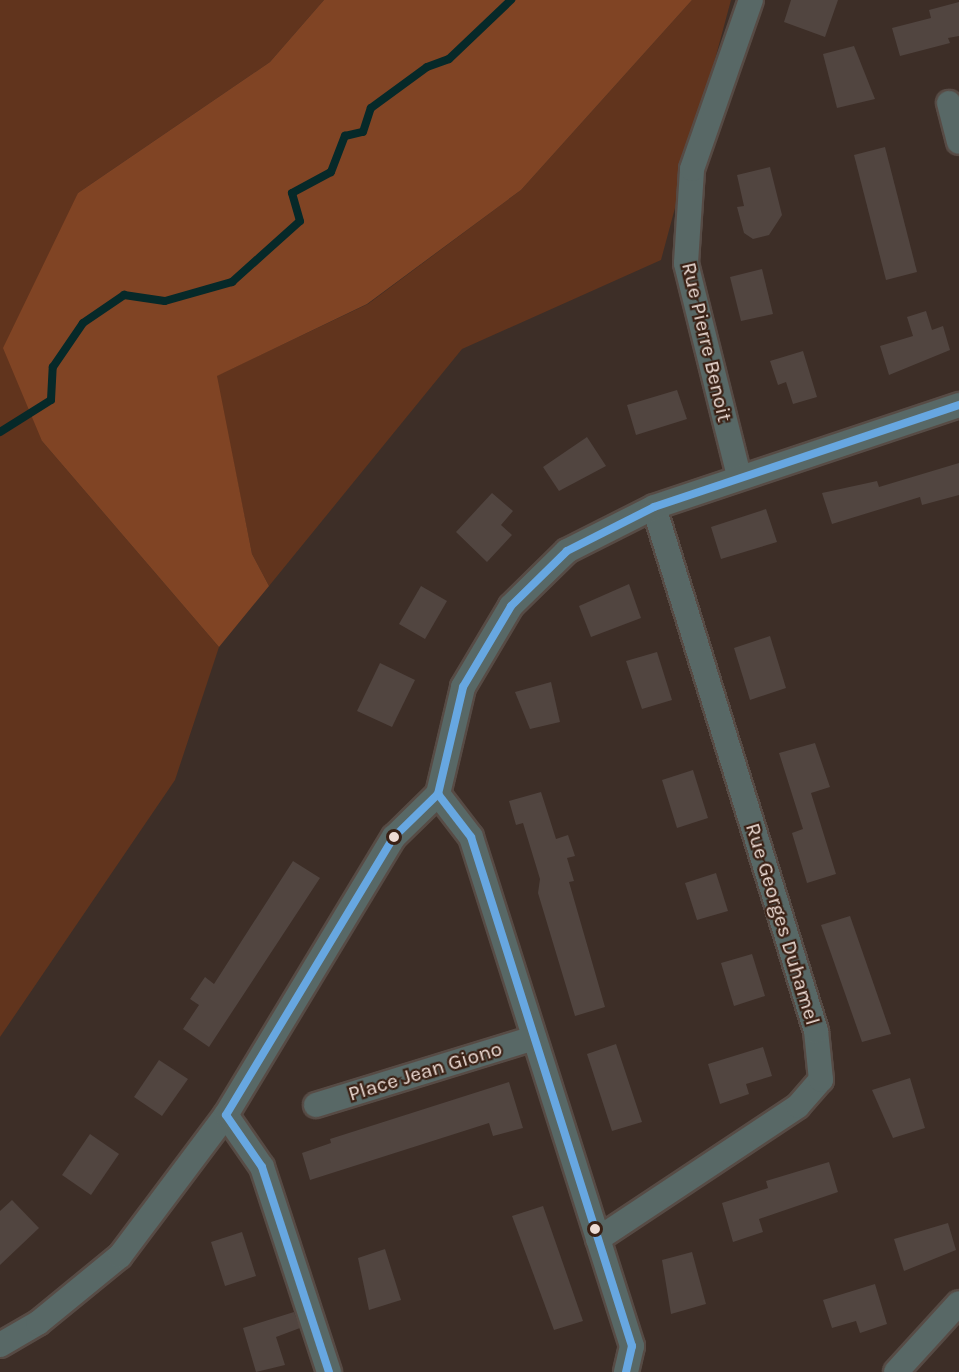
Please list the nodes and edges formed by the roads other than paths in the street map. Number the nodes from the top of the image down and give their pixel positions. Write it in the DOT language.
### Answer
graph roads {
  1 [pos="751,0"];
  2 [pos="949,103"];
  3 [pos="959,142"];
  4 [pos="959,405"];
  5 [pos="739,476"];
  6 [pos="654,507"];
  7 [pos="438,794"];
  8 [pos="534,1038"];
  9 [pos="316,1104"];
  10 [pos="226,1115"];
  11 [pos="598,1239"];
  12 [pos="959,1303"];
  13 [pos="0,1345"];
  14 [pos="328,1372"];
  15 [pos="626,1372"];
  16 [pos="896,1372"];
  1 -- 5 [label="street, Rue Pierre Benoit"];
  2 -- 3 [label="street"];
  4 -- 5 [label="street"];
  5 -- 6 [label="street"];
  6 -- 7 [label="street"];
  6 -- 11 [label="street, Rue Georges Duhamel"];
  7 -- 8 [label="street"];
  7 -- 10 [label="street"];
  8 -- 9 [label="street, Place Jean Giono"];
  8 -- 11 [label="street"];
  10 -- 13 [label="street"];
  10 -- 14 [label="street"];
  11 -- 15 [label="street"];
  12 -- 16 [label="street"];
}
